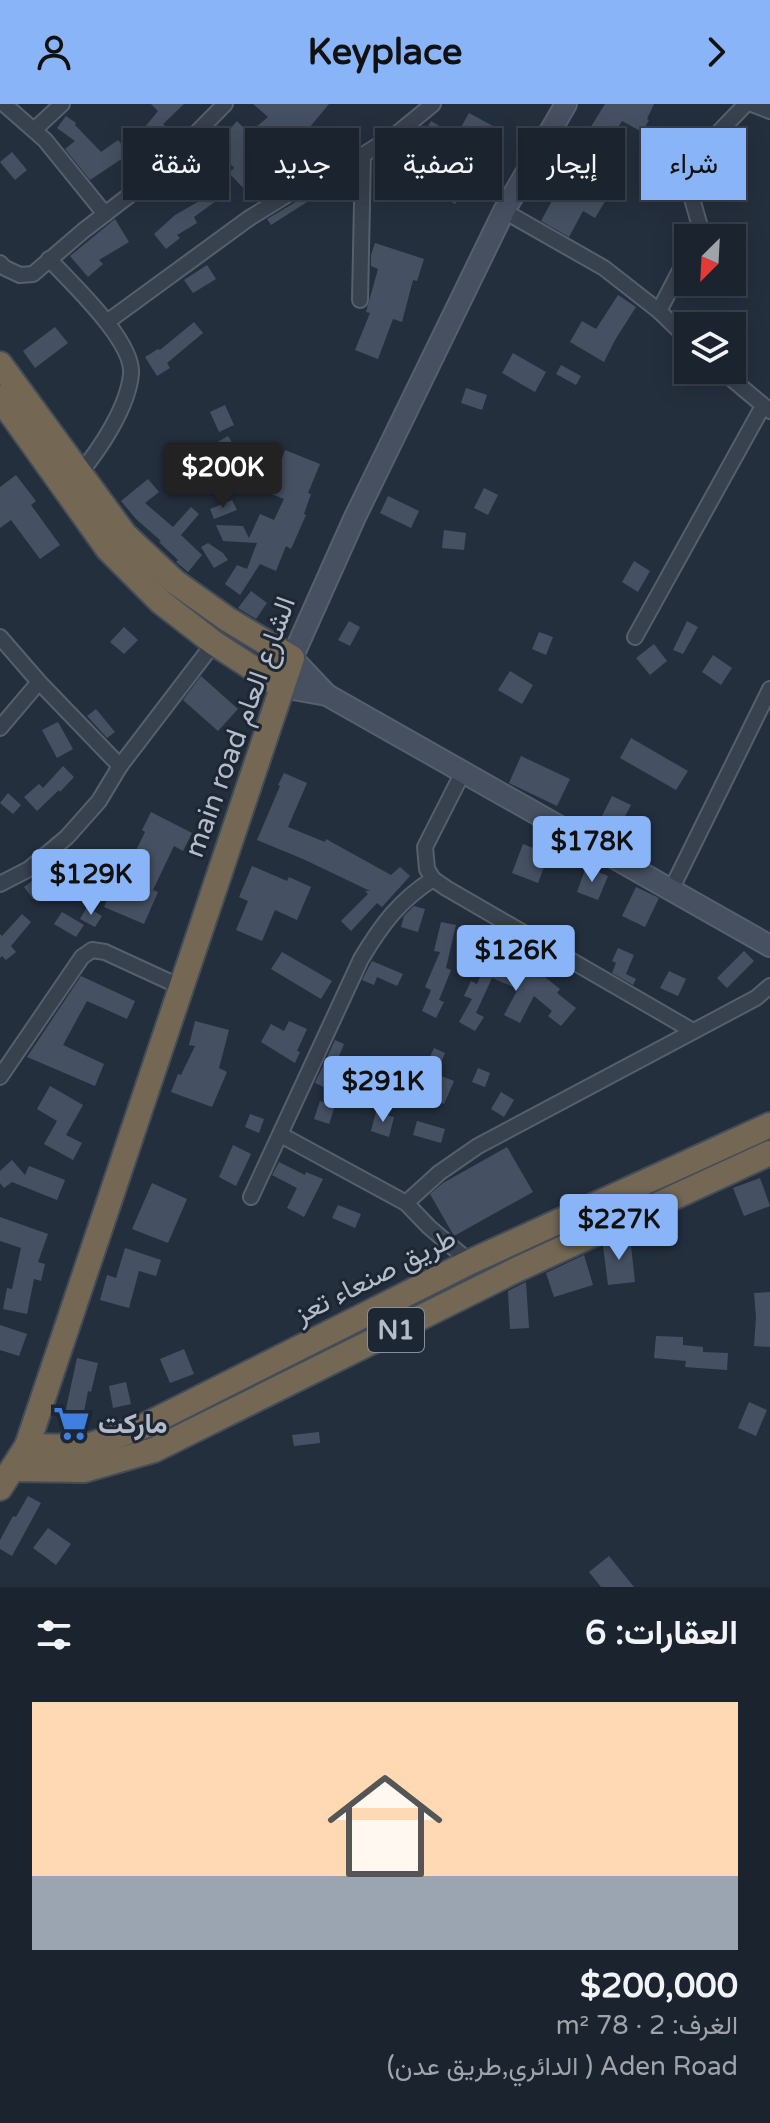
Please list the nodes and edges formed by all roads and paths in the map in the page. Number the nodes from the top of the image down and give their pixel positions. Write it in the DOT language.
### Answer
graph roads {
  1 [pos="4,104"];
  2 [pos="62,104"];
  3 [pos="225,104"];
  4 [pos="433,104"];
  5 [pos="566,104"];
  6 [pos="746,104"];
  7 [pos="752,104"];
  8 [pos="770,111"];
  9 [pos="34,130"];
  10 [pos="363,155"];
  11 [pos="504,211"];
  12 [pos="105,214"];
  13 [pos="699,224"];
  14 [pos="49,259"];
  15 [pos="0,263"];
  16 [pos="674,282"];
  17 [pos="360,300"];
  18 [pos="659,311"];
  19 [pos="107,322"];
  20 [pos="674,325"];
  21 [pos="2,373"];
  22 [pos="738,384"];
  23 [pos="0,398"];
  24 [pos="767,409"];
  25 [pos="80,473"];
  26 [pos="116,542"];
  27 [pos="0,637"];
  28 [pos="635,637"];
  29 [pos="214,643"];
  30 [pos="292,658"];
  31 [pos="39,682"];
  32 [pos="282,687"];
  33 [pos="770,689"];
  34 [pos="327,695"];
  35 [pos="0,728"];
  36 [pos="120,766"];
  37 [pos="463,772"];
  38 [pos="433,879"];
  39 [pos="0,884"];
  40 [pos="671,890"];
  41 [pos="770,946"];
  42 [pos="770,986"];
  43 [pos="181,987"];
  44 [pos="693,1031"];
  45 [pos="0,1077"];
  46 [pos="770,1125"];
  47 [pos="281,1135"];
  48 [pos="770,1153"];
  49 [pos="251,1197"];
  50 [pos="406,1203"];
  51 [pos="470,1262"];
  52 [pos="27,1446"];
  53 [pos="7,1479"];
  1 -- 9 [label="street"];
  2 -- 9 [label="street"];
  3 -- 12 [label="street"];
  4 -- 10 [label="street"];
  5 -- 11 [label="main road, main road الشارع العام"];
  6 -- 13 [label="street"];
  7 -- 8 [label="street"];
  9 -- 12 [label="street"];
  10 -- 17 [label="street"];
  10 -- 19 [label="street"];
  11 -- 18 [label="street"];
  11 -- 30 [label="main road, main road الشارع العام"];
  12 -- 14 [label="street"];
  14 -- 15 [label="street"];
  14 -- 19 [label="street"];
  16 -- 18 [label="street"];
  18 -- 20 [label="street"];
  19 -- 25 [label="street"];
  21 -- 25 [label="highway"];
  22 -- 24 [label="street"];
  23 -- 26 [label="highway"];
  24 -- 28 [label="street"];
  25 -- 26 [label="highway"];
  26 -- 29 [label="highway"];
  26 -- 30 [label="highway"];
  27 -- 31 [label="street"];
  29 -- 32 [label="highway"];
  29 -- 36 [label="street"];
  30 -- 32 [label="highway, main road الشارع العام"];
  30 -- 34 [label="main road"];
  31 -- 35 [label="street"];
  31 -- 36 [label="street"];
  32 -- 34 [label="main road"];
  32 -- 43 [label="highway, main road الشارع العام"];
  33 -- 40 [label="street"];
  34 -- 37 [label="main road"];
  36 -- 39 [label="street"];
  37 -- 38 [label="street"];
  37 -- 40 [label="main road"];
  38 -- 44 [label="street"];
  38 -- 47 [label="street"];
  40 -- 41 [label="main road"];
  42 -- 44 [label="street"];
  43 -- 45 [label="street"];
  43 -- 52 [label="highway, main road الشارع العام"];
  44 -- 50 [label="street"];
  46 -- 51 [label="highway, طريق صنعاء تعز / N1"];
  47 -- 49 [label="street"];
  47 -- 50 [label="street"];
  48 -- 53 [label="highway, طريق صنعاء تعز / N1"];
  50 -- 51 [label="street"];
  51 -- 52 [label="highway, طريق صنعاء تعز / N1"];
  52 -- 53 [label="highway, طريق صنعاء تعز / N1"];
}
